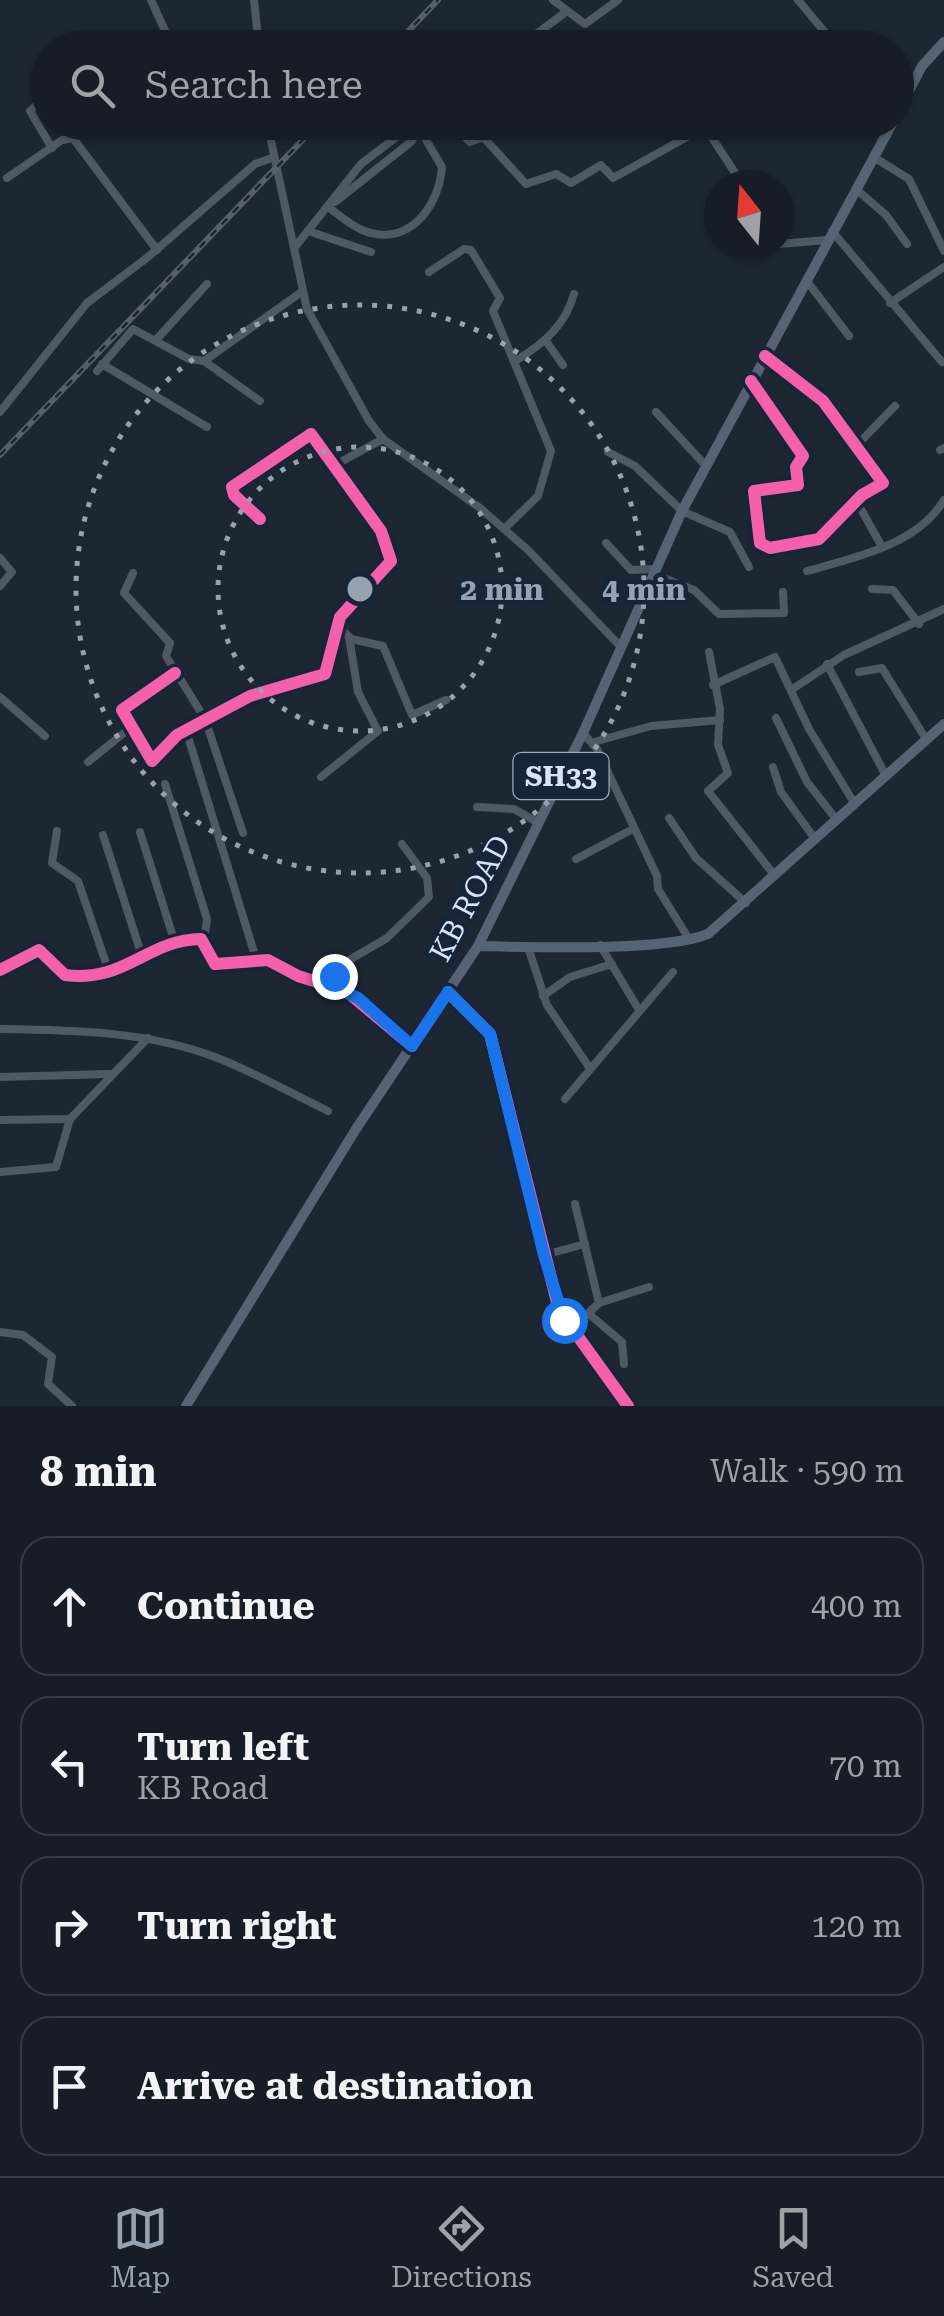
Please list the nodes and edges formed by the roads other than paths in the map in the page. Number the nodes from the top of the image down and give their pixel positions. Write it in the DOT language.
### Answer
graph roads {
  1 [pos="151,0"];
  2 [pos="254,0"];
  3 [pos="553,0"];
  4 [pos="618,0"];
  5 [pos="798,0"];
  6 [pos="566,12"];
  7 [pos="165,30"];
  8 [pos="257,30"];
  9 [pos="542,30"];
  10 [pos="823,30"];
  11 [pos="944,42"];
  12 [pos="914,82"];
  13 [pos="47,140"];
  14 [pos="64,140"];
  15 [pos="76,140"];
  16 [pos="270,140"];
  17 [pos="394,140"];
  18 [pos="412,140"];
  19 [pos="427,140"];
  20 [pos="486,140"];
  21 [pos="682,140"];
  22 [pos="715,140"];
  23 [pos="884,140"];
  24 [pos="52,148"];
  25 [pos="272,158"];
  26 [pos="875,158"];
  27 [pos="734,170"];
  28 [pos="8,178"];
  29 [pos="857,190"];
  30 [pos="326,209"];
  31 [pos="308,231"];
  32 [pos="830,236"];
  33 [pos="794,242"];
  34 [pos="908,244"];
  35 [pos="295,247"];
  36 [pos="157,250"];
  37 [pos="944,250"];
  38 [pos="371,252"];
  39 [pos="944,267"];
  40 [pos="429,272"];
  41 [pos="806,280"];
  42 [pos="207,284"];
  43 [pos="303,290"];
  44 [pos="574,294"];
  45 [pos="890,303"];
  46 [pos="849,336"];
  47 [pos="156,340"];
  48 [pos="546,341"];
  49 [pos="765,356"];
  50 [pos="517,360"];
  51 [pos="204,362"];
  52 [pos="942,362"];
  53 [pos="563,364"];
  54 [pos="751,381"];
  55 [pos="260,400"];
  56 [pos="895,406"];
  57 [pos="0,412"];
  58 [pos="656,412"];
  59 [pos="207,427"];
  60 [pos="383,440"];
  61 [pos="858,444"];
  62 [pos="608,452"];
  63 [pos="335,465"];
  64 [pos="706,466"];
  65 [pos="944,500"];
  66 [pos="857,502"];
  67 [pos="682,511"];
  68 [pos="260,520"];
  69 [pos="504,529"];
  70 [pos="606,543"];
  71 [pos="882,548"];
  72 [pos="0,558"];
  73 [pos="748,567"];
  74 [pos="807,570"];
  75 [pos="654,571"];
  76 [pos="133,573"];
  77 [pos="0,586"];
  78 [pos="872,589"];
  79 [pos="783,592"];
  80 [pos="944,609"];
  81 [pos="337,624"];
  82 [pos="919,624"];
  83 [pos="349,638"];
  84 [pos="620,646"];
  85 [pos="709,652"];
  86 [pos="827,664"];
  87 [pos="859,672"];
  88 [pos="175,673"];
  89 [pos="713,686"];
  90 [pos="791,690"];
  91 [pos="0,697"];
  92 [pos="446,700"];
  93 [pos="776,718"];
  94 [pos="205,719"];
  95 [pos="720,720"];
  96 [pos="944,724"];
  97 [pos="130,728"];
  98 [pos="186,730"];
  99 [pos="583,733"];
  100 [pos="44,736"];
  101 [pos="926,740"];
  102 [pos="594,742"];
  103 [pos="88,762"];
  104 [pos="773,766"];
  105 [pos="885,774"];
  106 [pos="321,777"];
  107 [pos="165,784"];
  108 [pos="854,801"];
  109 [pos="477,807"];
  110 [pos="670,818"];
  111 [pos="836,819"];
  112 [pos="537,822"];
  113 [pos="634,830"];
  114 [pos="57,831"];
  115 [pos="140,832"];
  116 [pos="243,833"];
  117 [pos="103,835"];
  118 [pos="815,839"];
  119 [pos="402,844"];
  120 [pos="576,859"];
  121 [pos="776,876"];
  122 [pos="746,903"];
  123 [pos="690,939"];
  124 [pos="204,940"];
  125 [pos="175,944"];
  126 [pos="600,945"];
  127 [pos="478,946"];
  128 [pos="528,947"];
  129 [pos="142,956"];
  130 [pos="256,960"];
  131 [pos="612,964"];
  132 [pos="0,970"];
  133 [pos="673,972"];
  134 [pos="110,975"];
  135 [pos="333,986"];
  136 [pos="448,992"];
  137 [pos="543,996"];
  138 [pos="639,1010"];
  139 [pos="0,1029"];
  140 [pos="148,1038"];
  141 [pos="412,1046"];
  142 [pos="589,1068"];
  143 [pos="112,1074"];
  144 [pos="0,1077"];
  145 [pos="565,1099"];
  146 [pos="328,1112"];
  147 [pos="70,1118"];
  148 [pos="0,1120"];
  149 [pos="0,1172"];
  150 [pos="575,1204"];
  151 [pos="585,1244"];
  152 [pos="544,1255"];
  153 [pos="649,1287"];
  154 [pos="600,1303"];
  155 [pos="590,1314"];
  156 [pos="571,1330"];
  157 [pos="0,1332"];
  158 [pos="624,1364"];
  159 [pos="72,1406"];
  160 [pos="186,1406"];
  161 [pos="628,1406"];
  1 -- 7 [label="street"];
  2 -- 8 [label="street"];
  3 -- 6 [label="street"];
  4 -- 6 [label="street"];
  5 -- 10 [label="street"];
  6 -- 9 [label="street"];
  11 -- 12 [label="main road, KB ROAD / SH33"];
  13 -- 24 [label="street"];
  14 -- 24 [label="street"];
  15 -- 36 [label="street"];
  16 -- 25 [label="street"];
  17 -- 30 [label="street"];
  18 -- 30 [label="street"];
  19 -- 30 [label="street"];
  20 -- 21 [label="street"];
  22 -- 27 [label="street"];
  23 -- 26 [label="main road, KB ROAD / SH33"];
  24 -- 28 [label="street"];
  25 -- 35 [label="street"];
  25 -- 36 [label="street"];
  26 -- 29 [label="main road, KB ROAD / SH33"];
  26 -- 37 [label="street"];
  29 -- 32 [label="main road, KB ROAD / SH33"];
  29 -- 34 [label="street"];
  30 -- 31 [label="street"];
  31 -- 35 [label="street"];
  31 -- 38 [label="street"];
  32 -- 33 [label="street"];
  32 -- 41 [label="main road, KB ROAD / SH33"];
  32 -- 45 [label="street"];
  35 -- 43 [label="street"];
  36 -- 57 [label="street"];
  39 -- 45 [label="street"];
  40 -- 50 [label="street"];
  41 -- 46 [label="street"];
  41 -- 49 [label="main road, KB ROAD / SH33"];
  42 -- 47 [label="street"];
  43 -- 51 [label="street"];
  43 -- 60 [label="street"];
  44 -- 48 [label="street"];
  45 -- 52 [label="street"];
  47 -- 51 [label="street"];
  47 -- 59 [label="street"];
  48 -- 50 [label="street"];
  48 -- 53 [label="street"];
  49 -- 54 [label="main road, KB ROAD / SH33"];
  49 -- 61 [label="street"];
  50 -- 69 [label="street"];
  51 -- 55 [label="street"];
  54 -- 64 [label="main road, KB ROAD / SH33"];
  54 -- 66 [label="street"];
  56 -- 61 [label="street"];
  58 -- 64 [label="street"];
  60 -- 63 [label="street"];
  60 -- 69 [label="street"];
  61 -- 66 [label="street"];
  62 -- 67 [label="street"];
  63 -- 68 [label="street"];
  63 -- 81 [label="street"];
  64 -- 67 [label="main road, KB ROAD / SH33"];
  65 -- 71 [label="street"];
  66 -- 71 [label="street"];
  67 -- 73 [label="street"];
  67 -- 75 [label="main road, KB ROAD / SH33"];
  69 -- 84 [label="street"];
  70 -- 75 [label="street"];
  71 -- 74 [label="street"];
  72 -- 77 [label="street"];
  75 -- 79 [label="street"];
  75 -- 84 [label="main road, KB ROAD / SH33"];
  76 -- 88 [label="street"];
  78 -- 82 [label="street"];
  80 -- 82 [label="street"];
  81 -- 83 [label="street"];
  81 -- 94 [label="street"];
  82 -- 86 [label="street"];
  83 -- 92 [label="street"];
  83 -- 106 [label="street"];
  84 -- 99 [label="main road, KB ROAD / SH33"];
  85 -- 89 [label="street"];
  86 -- 90 [label="street"];
  86 -- 105 [label="street"];
  87 -- 101 [label="street"];
  88 -- 94 [label="street"];
  88 -- 97 [label="street"];
  89 -- 90 [label="street"];
  89 -- 95 [label="street"];
  90 -- 108 [label="street"];
  91 -- 100 [label="street"];
  93 -- 111 [label="street"];
  94 -- 98 [label="street"];
  94 -- 116 [label="street"];
  95 -- 102 [label="street"];
  95 -- 121 [label="street"];
  96 -- 101 [label="main road"];
  97 -- 98 [label="street"];
  97 -- 103 [label="street"];
  98 -- 130 [label="street"];
  99 -- 102 [label="street"];
  99 -- 112 [label="main road, KB ROAD / SH33"];
  101 -- 105 [label="main road"];
  102 -- 113 [label="street"];
  104 -- 118 [label="street"];
  105 -- 108 [label="main road"];
  107 -- 124 [label="street"];
  108 -- 111 [label="main road"];
  109 -- 112 [label="street"];
  110 -- 122 [label="street"];
  111 -- 118 [label="main road"];
  112 -- 127 [label="main road, KB ROAD / SH33"];
  113 -- 120 [label="street"];
  113 -- 123 [label="street"];
  114 -- 134 [label="street"];
  115 -- 125 [label="street"];
  117 -- 129 [label="street"];
  118 -- 121 [label="main road"];
  119 -- 135 [label="street"];
  121 -- 122 [label="main road"];
  122 -- 123 [label="main road"];
  123 -- 126 [label="main road"];
  124 -- 125 [label="street"];
  124 -- 130 [label="street"];
  125 -- 129 [label="street"];
  126 -- 128 [label="main road"];
  126 -- 131 [label="street"];
  127 -- 128 [label="main road"];
  127 -- 136 [label="main road, KB ROAD / SH33"];
  128 -- 137 [label="street"];
  129 -- 134 [label="street"];
  130 -- 135 [label="street"];
  131 -- 137 [label="street"];
  131 -- 138 [label="street"];
  132 -- 134 [label="street"];
  133 -- 138 [label="street"];
  135 -- 141 [label="street"];
  136 -- 141 [label="main road, KB ROAD / SH33"];
  136 -- 152 [label="street"];
  137 -- 142 [label="street"];
  138 -- 142 [label="street"];
  139 -- 140 [label="street"];
  140 -- 143 [label="street"];
  140 -- 146 [label="street"];
  141 -- 160 [label="main road, KB ROAD / SH33"];
  142 -- 145 [label="street"];
  143 -- 144 [label="street"];
  143 -- 147 [label="street"];
  147 -- 148 [label="street"];
  147 -- 149 [label="street"];
  150 -- 151 [label="street"];
  151 -- 152 [label="street"];
  151 -- 154 [label="street"];
  152 -- 156 [label="street"];
  153 -- 154 [label="street"];
  154 -- 155 [label="street"];
  155 -- 156 [label="street"];
  155 -- 158 [label="street"];
  156 -- 161 [label="street"];
  157 -- 159 [label="street"];
}
